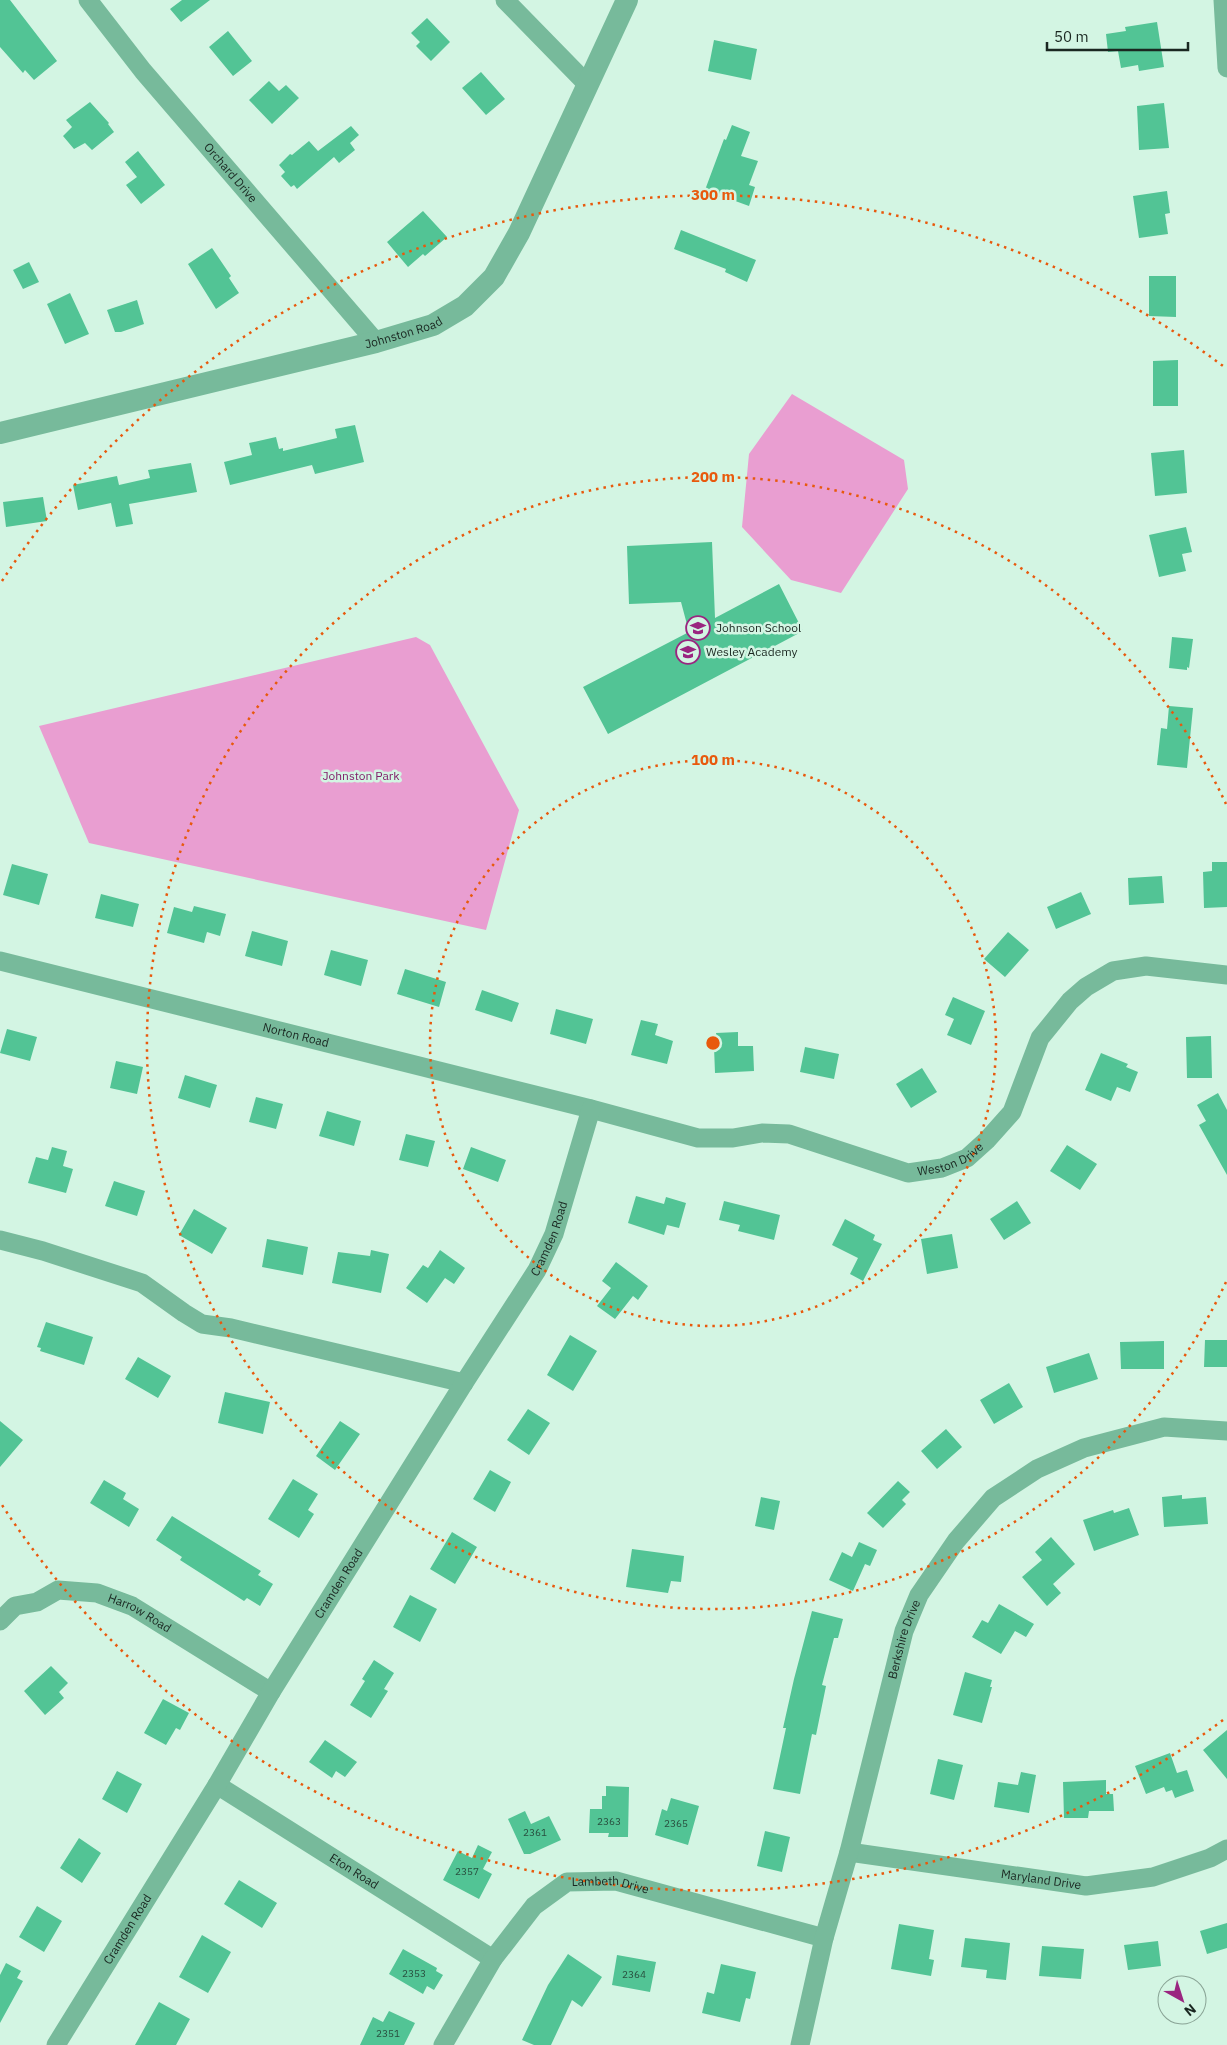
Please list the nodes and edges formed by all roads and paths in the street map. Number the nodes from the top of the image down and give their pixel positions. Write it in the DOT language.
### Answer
graph roads {
  1 [pos="88,0"];
  2 [pos="505,0"];
  3 [pos="627,0"];
  4 [pos="1223,0"];
  5 [pos="1227,68"];
  6 [pos="587,84"];
  7 [pos="376,342"];
  8 [pos="0,433"];
  9 [pos="0,961"];
  10 [pos="1227,975"];
  11 [pos="591,1109"];
  12 [pos="0,1240"];
  13 [pos="464,1383"];
  14 [pos="1227,1431"];
  15 [pos="0,1621"];
  16 [pos="270,1692"];
  17 [pos="218,1785"];
  18 [pos="1227,1848"];
  19 [pos="849,1852"];
  20 [pos="824,1938"];
  21 [pos="493,1959"];
  22 [pos="56,2045"];
  23 [pos="443,2045"];
  24 [pos="800,2045"];
  1 -- 7 [label="street, Orchard Drive"];
  2 -- 6 [label="street"];
  3 -- 6 [label="street, Johnston Road"];
  4 -- 5 [label="street"];
  6 -- 7 [label="street, Johnston Road"];
  7 -- 8 [label="street, Johnston Road"];
  9 -- 11 [label="street, Norton Road"];
  10 -- 11 [label="street, Weston Drive"];
  11 -- 13 [label="street, Cramden Road"];
  12 -- 13 [label="street"];
  13 -- 16 [label="street, Cramden Road"];
  14 -- 19 [label="street, Berkshire Drive"];
  15 -- 16 [label="street, Harrow Road"];
  16 -- 17 [label="street, Cramden Road"];
  17 -- 21 [label="street, Eton Road"];
  17 -- 22 [label="street, Cramden Road"];
  18 -- 19 [label="street, Maryland Drive"];
  19 -- 20 [label="street, Berkshire Drive"];
  20 -- 21 [label="street, Lambeth Drive"];
  20 -- 24 [label="street, Berkshire Drive"];
  21 -- 23 [label="street, Lambeth Drive"];
}
